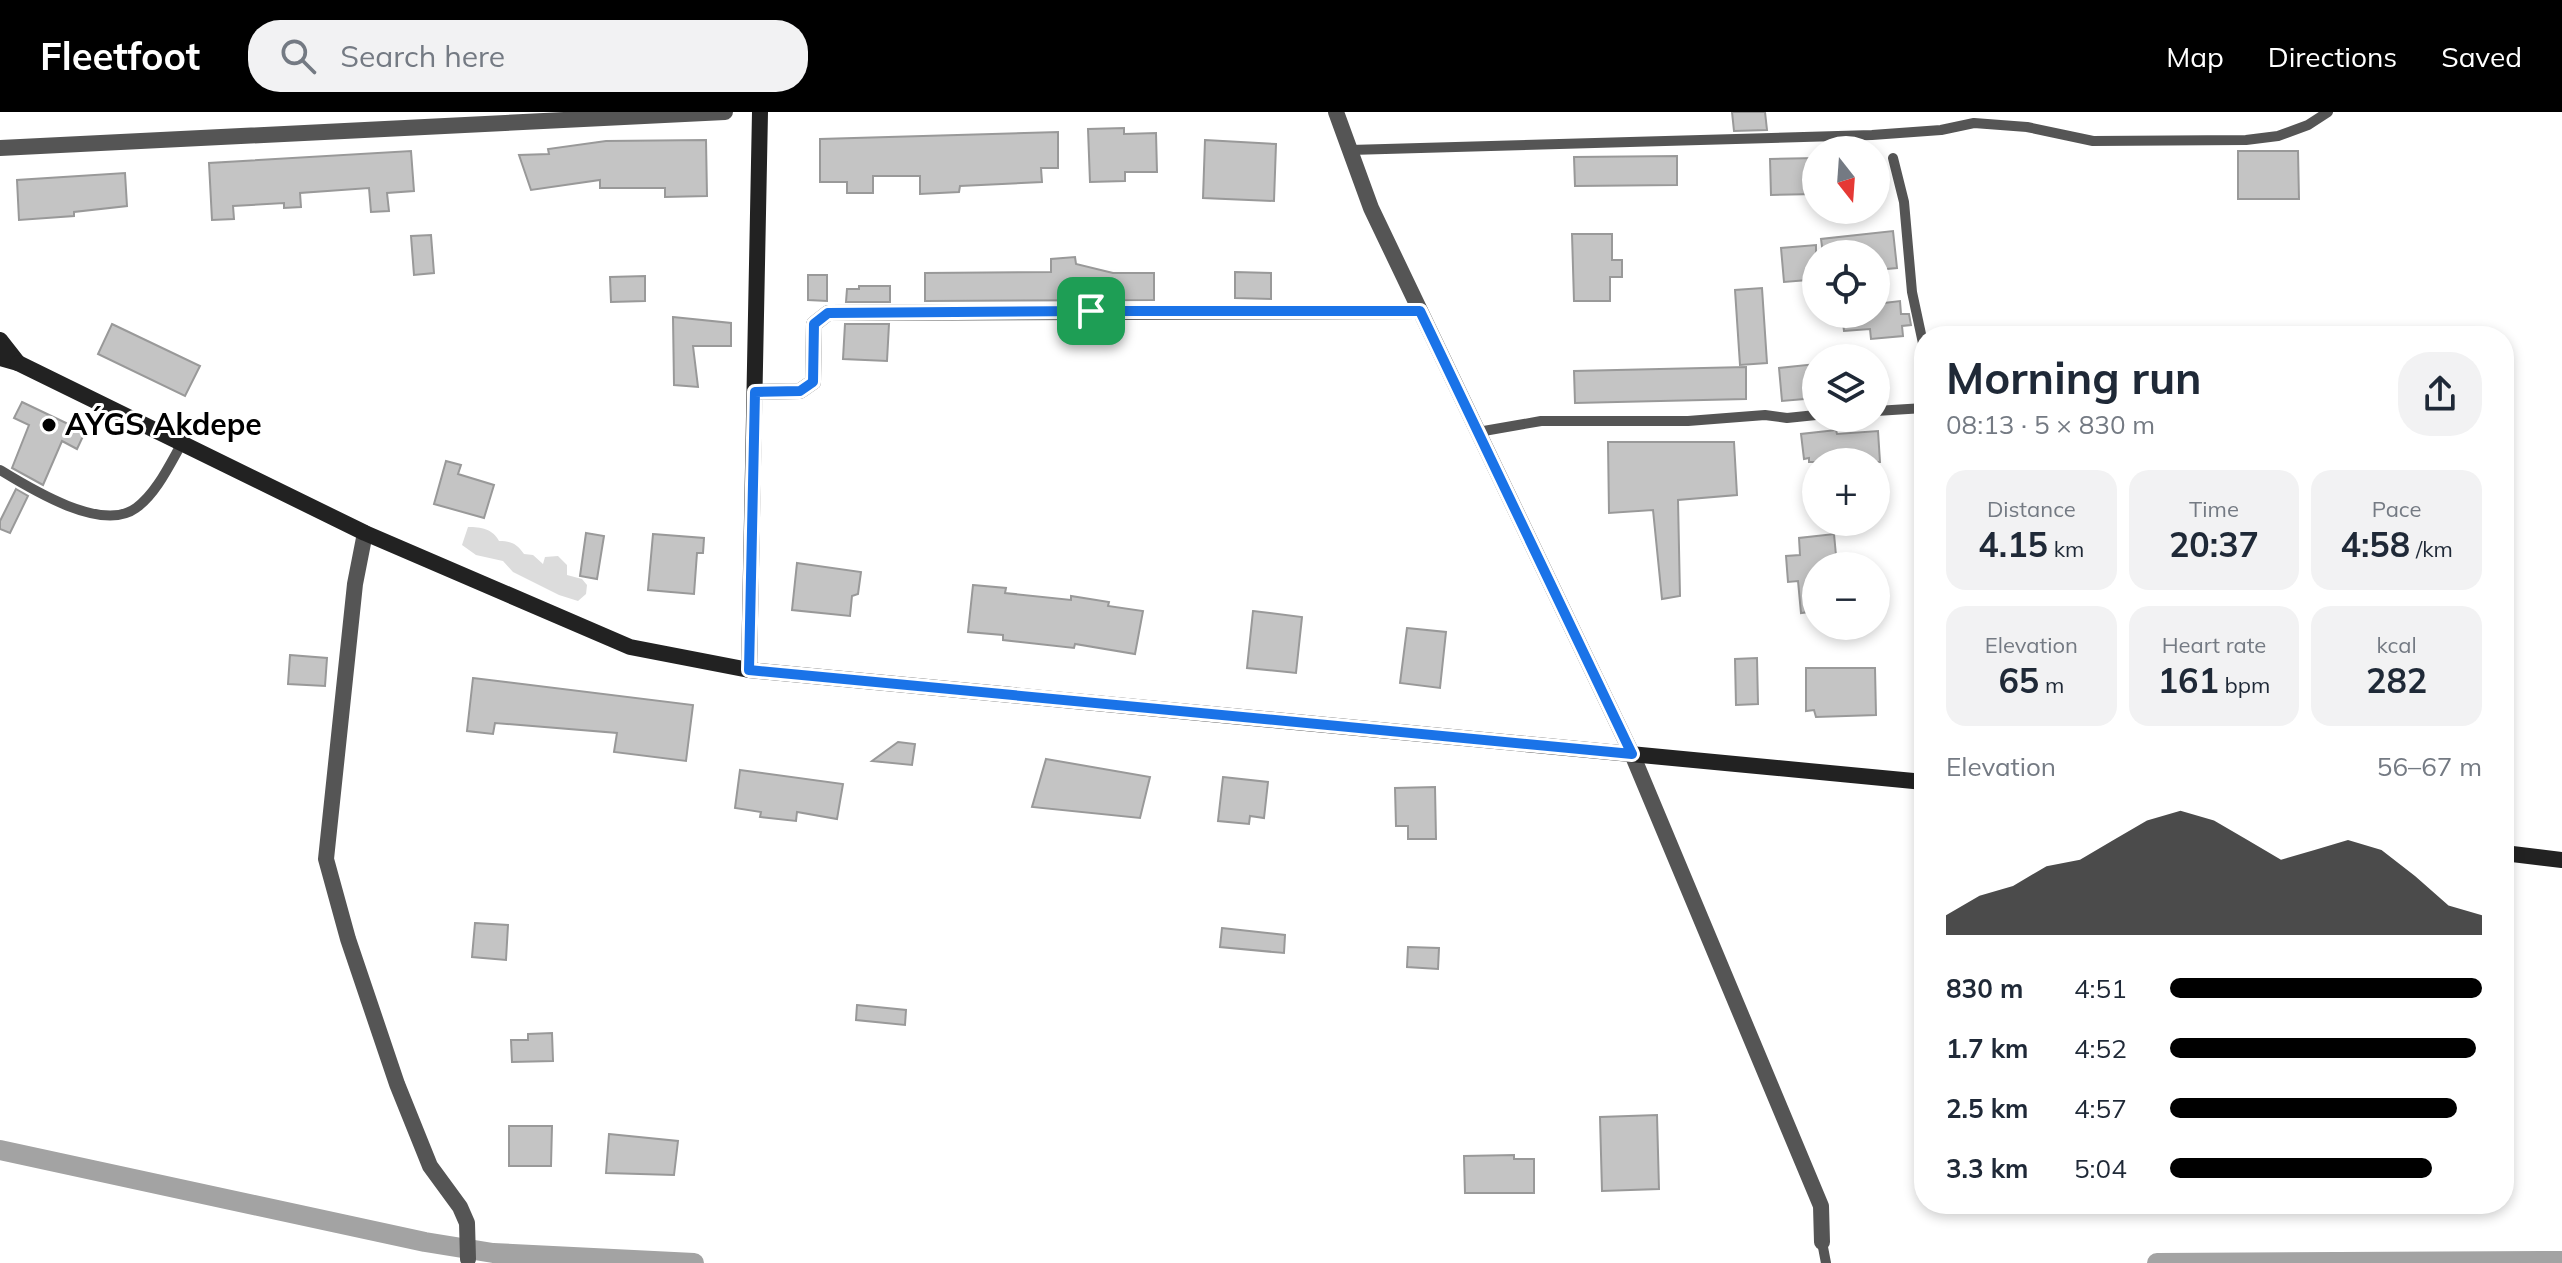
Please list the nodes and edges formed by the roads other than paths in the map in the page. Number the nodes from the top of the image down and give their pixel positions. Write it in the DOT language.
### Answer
graph roads {
  1 [pos="725,112"];
  2 [pos="760,112"];
  3 [pos="1336,112"];
  4 [pos="2328,112"];
  5 [pos="0,148"];
  6 [pos="1350,150"];
  7 [pos="1893,158"];
  8 [pos="1420,311"];
  9 [pos="1919,326"];
  10 [pos="0,340"];
  11 [pos="0,358"];
  12 [pos="18,363"];
  13 [pos="755,392"];
  14 [pos="1914,409"];
  15 [pos="1890,410"];
  16 [pos="1802,416"];
  17 [pos="1478,432"];
  18 [pos="182,443"];
  19 [pos="0,470"];
  20 [pos="365,533"];
  21 [pos="749,670"];
  22 [pos="1632,754"];
  23 [pos="1914,781"];
  24 [pos="2514,854"];
  25 [pos="2562,860"];
  26 [pos="1822,1242"];
  27 [pos="471,1261"];
  28 [pos="1826,1263"];
  1 -- 5 [label="street"];
  2 -- 13 [label="main road"];
  3 -- 6 [label="street"];
  4 -- 6 [label="lane"];
  6 -- 8 [label="street"];
  7 -- 9 [label="lane"];
  8 -- 13 [label="street"];
  8 -- 17 [label="street"];
  10 -- 12 [label="main road"];
  11 -- 12 [label="main road"];
  12 -- 18 [label="main road"];
  13 -- 21 [label="main road"];
  14 -- 15 [label="lane"];
  16 -- 17 [label="lane"];
  17 -- 22 [label="street"];
  18 -- 19 [label="lane"];
  18 -- 20 [label="main road"];
  20 -- 21 [label="main road"];
  20 -- 27 [label="street"];
  21 -- 22 [label="main road"];
  22 -- 23 [label="main road"];
  22 -- 26 [label="street"];
  24 -- 25 [label="main road"];
  26 -- 28 [label="lane"];
}
